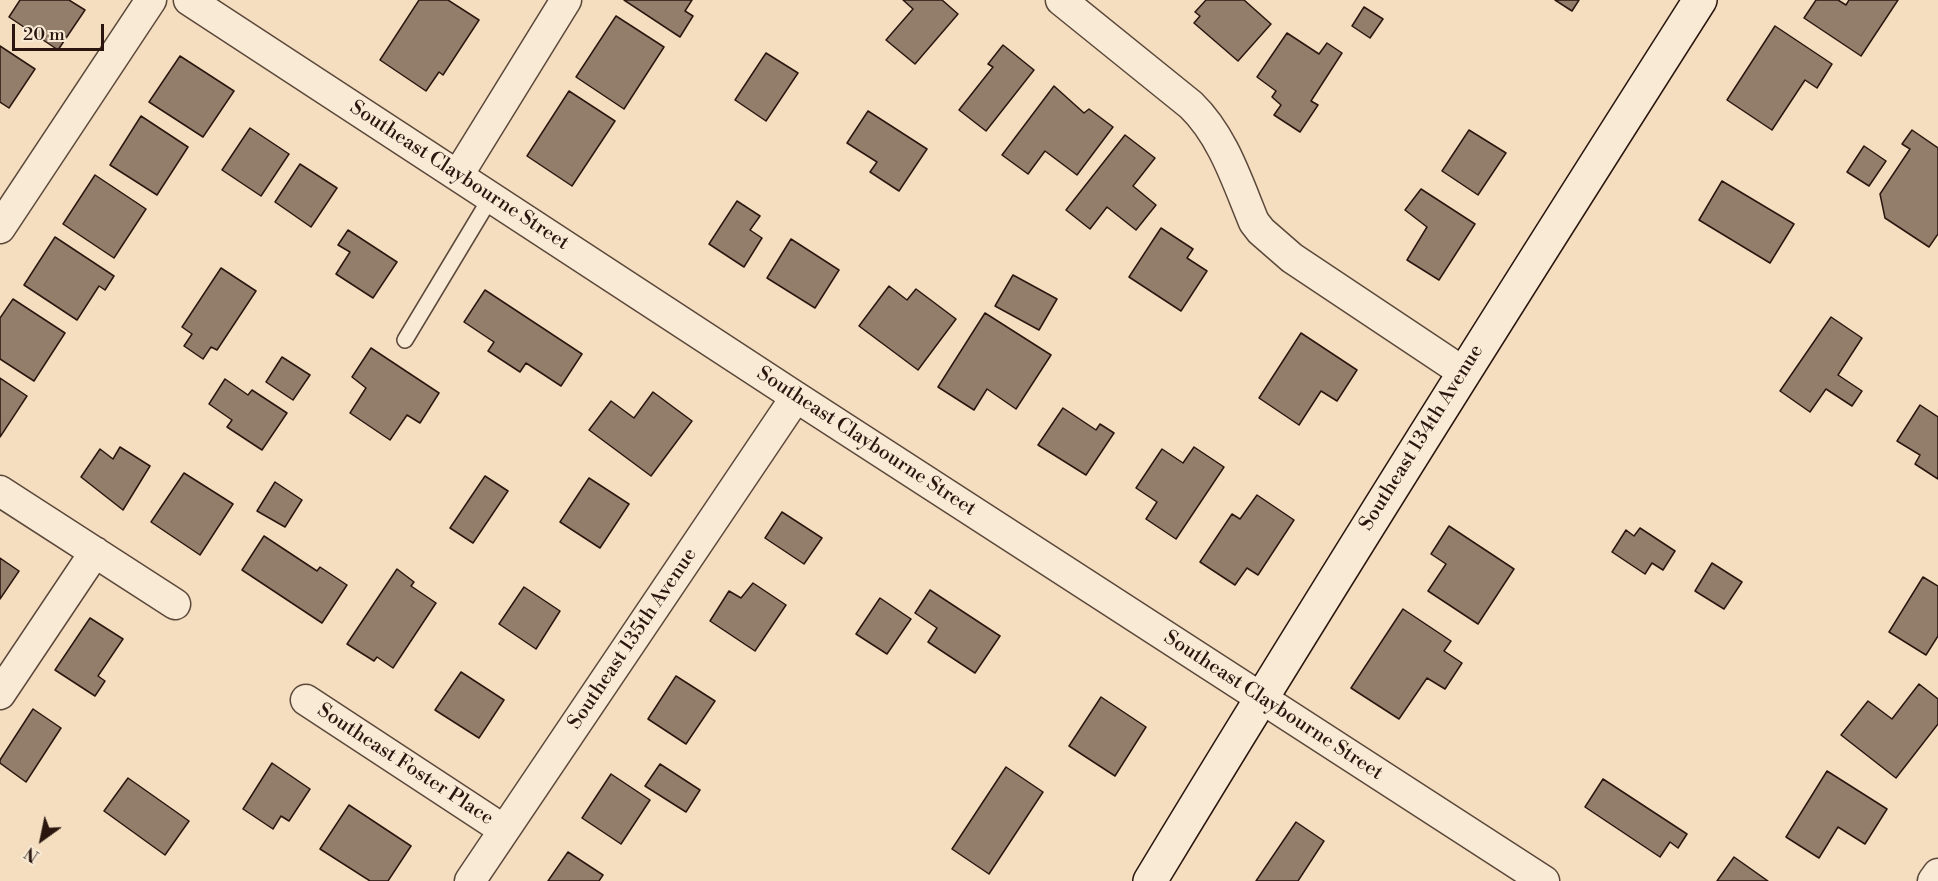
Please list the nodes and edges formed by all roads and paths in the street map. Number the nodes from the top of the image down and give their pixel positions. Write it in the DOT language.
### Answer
graph roads {
  1 [pos="151,0"];
  2 [pos="189,0"];
  3 [pos="566,0"];
  4 [pos="1061,0"];
  5 [pos="1700,0"];
  6 [pos="458,175"];
  7 [pos="491,197"];
  8 [pos="0,228"];
  9 [pos="405,340"];
  10 [pos="1462,372"];
  11 [pos="796,398"];
  12 [pos="0,491"];
  13 [pos="95,552"];
  14 [pos="175,604"];
  15 [pos="0,694"];
  16 [pos="1261,698"];
  17 [pos="306,700"];
  18 [pos="504,831"];
  19 [pos="1938,874"];
  20 [pos="470,881"];
  21 [pos="1150,881"];
  22 [pos="1544,881"];
  23 [pos="1933,881"];
  1 -- 8 [label="street"];
  2 -- 6 [label="street, Southeast Claybourne Street"];
  3 -- 6 [label="street"];
  4 -- 10 [label="street"];
  5 -- 10 [label="street, Southeast 134th Avenue"];
  6 -- 7 [label="street, Southeast Claybourne Street"];
  7 -- 9 [label="lane"];
  7 -- 11 [label="street, Southeast Claybourne Street"];
  10 -- 16 [label="street, Southeast 134th Avenue"];
  11 -- 16 [label="street, Southeast Claybourne Street"];
  11 -- 18 [label="street, Southeast 135th Avenue"];
  12 -- 13 [label="street"];
  13 -- 14 [label="street"];
  13 -- 15 [label="street"];
  16 -- 21 [label="street, Southeast 134th Avenue"];
  16 -- 22 [label="street, Southeast Claybourne Street"];
  17 -- 18 [label="street, Southeast Foster Place"];
  18 -- 20 [label="street, Southeast 135th Avenue"];
  19 -- 23 [label="street"];
}
